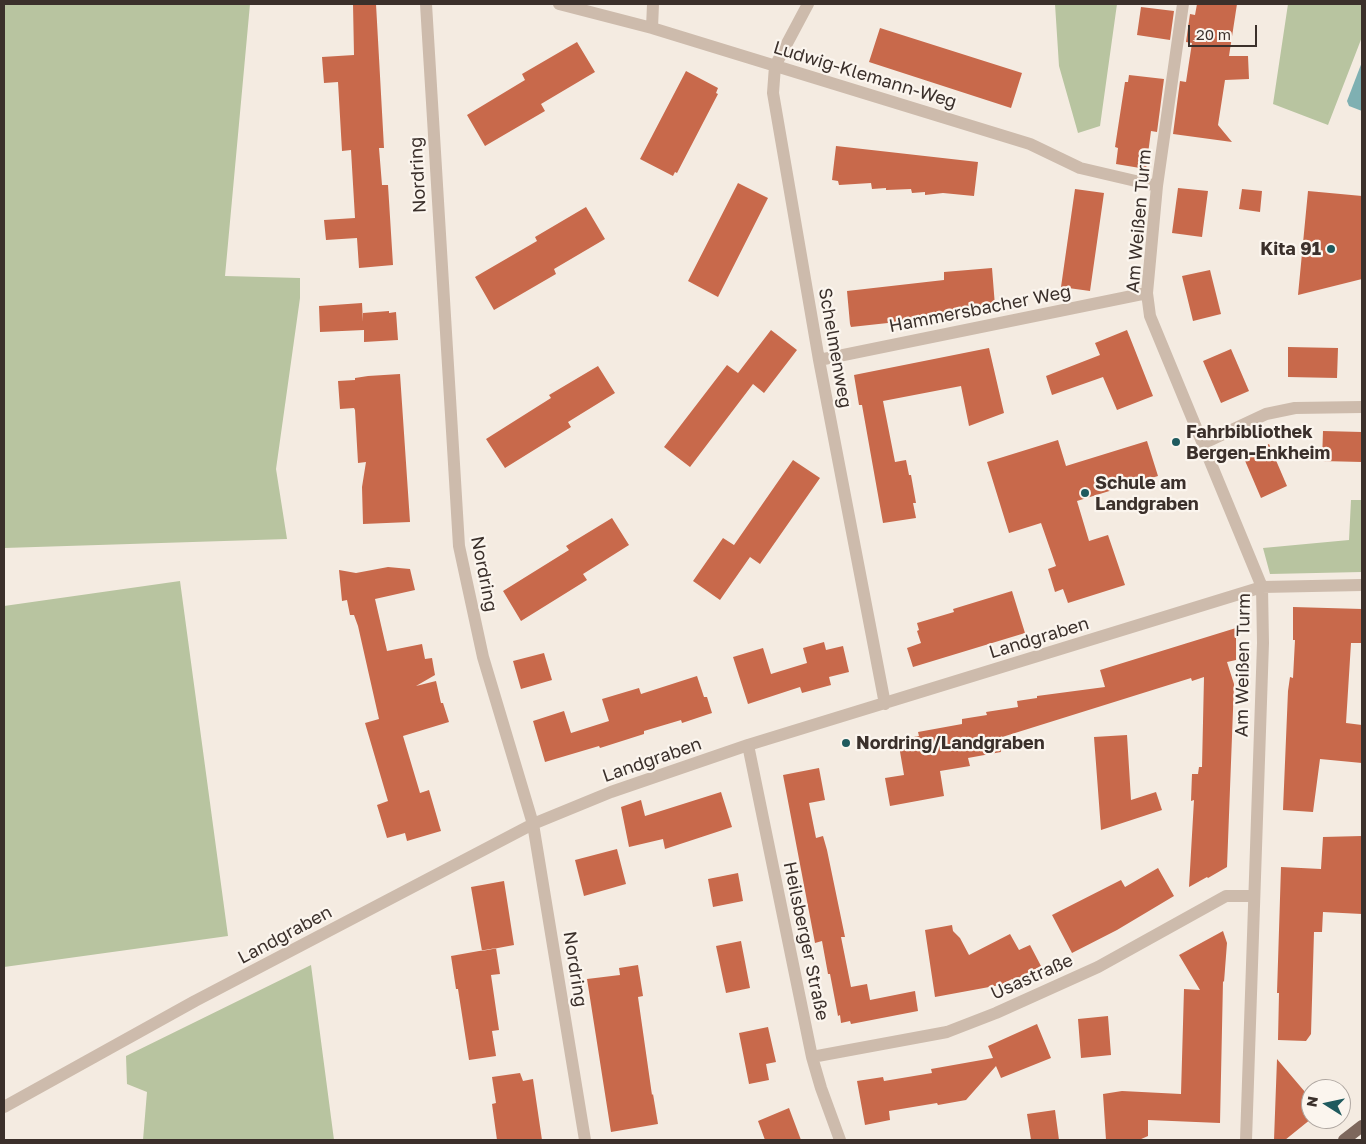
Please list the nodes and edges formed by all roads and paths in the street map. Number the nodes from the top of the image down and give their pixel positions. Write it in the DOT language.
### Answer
graph roads {
  1 [pos="426,4"];
  2 [pos="559,4"];
  3 [pos="653,4"];
  4 [pos="808,4"];
  5 [pos="1183,4"];
  6 [pos="652,28"];
  7 [pos="775,66"];
  8 [pos="1157,186"];
  9 [pos="1148,294"];
  10 [pos="819,360"];
  11 [pos="1362,408"];
  12 [pos="1204,443"];
  13 [pos="1362,585"];
  14 [pos="1262,587"];
  15 [pos="885,704"];
  16 [pos="748,745"];
  17 [pos="533,824"];
  18 [pos="1254,896"];
  19 [pos="812,1058"];
  20 [pos="4,1108"];
  21 [pos="1362,1126"];
  22 [pos="585,1140"];
  23 [pos="840,1140"];
  24 [pos="1246,1140"];
  25 [pos="1344,1140"];
  1 -- 17 [label="street, Nordring"];
  2 -- 6 [label="street, Ludwig-Klemann-Weg"];
  3 -- 6 [label="street"];
  4 -- 7 [label="street, Schelmenweg"];
  5 -- 8 [label="street, Am Weißen Turm"];
  6 -- 7 [label="street, Ludwig-Klemann-Weg"];
  7 -- 8 [label="street, Ludwig-Klemann-Weg"];
  7 -- 10 [label="street, Schelmenweg"];
  8 -- 9 [label="street, Am Weißen Turm"];
  9 -- 10 [label="street, Hammersbacher Weg"];
  9 -- 12 [label="street, Am Weißen Turm"];
  10 -- 15 [label="street, Schelmenweg"];
  11 -- 12 [label="street"];
  12 -- 14 [label="street, Am Weißen Turm"];
  13 -- 14 [label="street, Landgraben"];
  14 -- 15 [label="street, Landgraben"];
  14 -- 18 [label="street, Am Weißen Turm"];
  15 -- 16 [label="street, Landgraben"];
  16 -- 17 [label="street, Landgraben"];
  16 -- 19 [label="street, Heilsberger Straße"];
  17 -- 20 [label="street, Landgraben"];
  17 -- 22 [label="street, Nordring"];
  18 -- 19 [label="street, Usastraße"];
  18 -- 24 [label="street, Am Weißen Turm"];
  19 -- 23 [label="street, Heilsberger Straße"];
  21 -- 25 [label="main road"];
}
